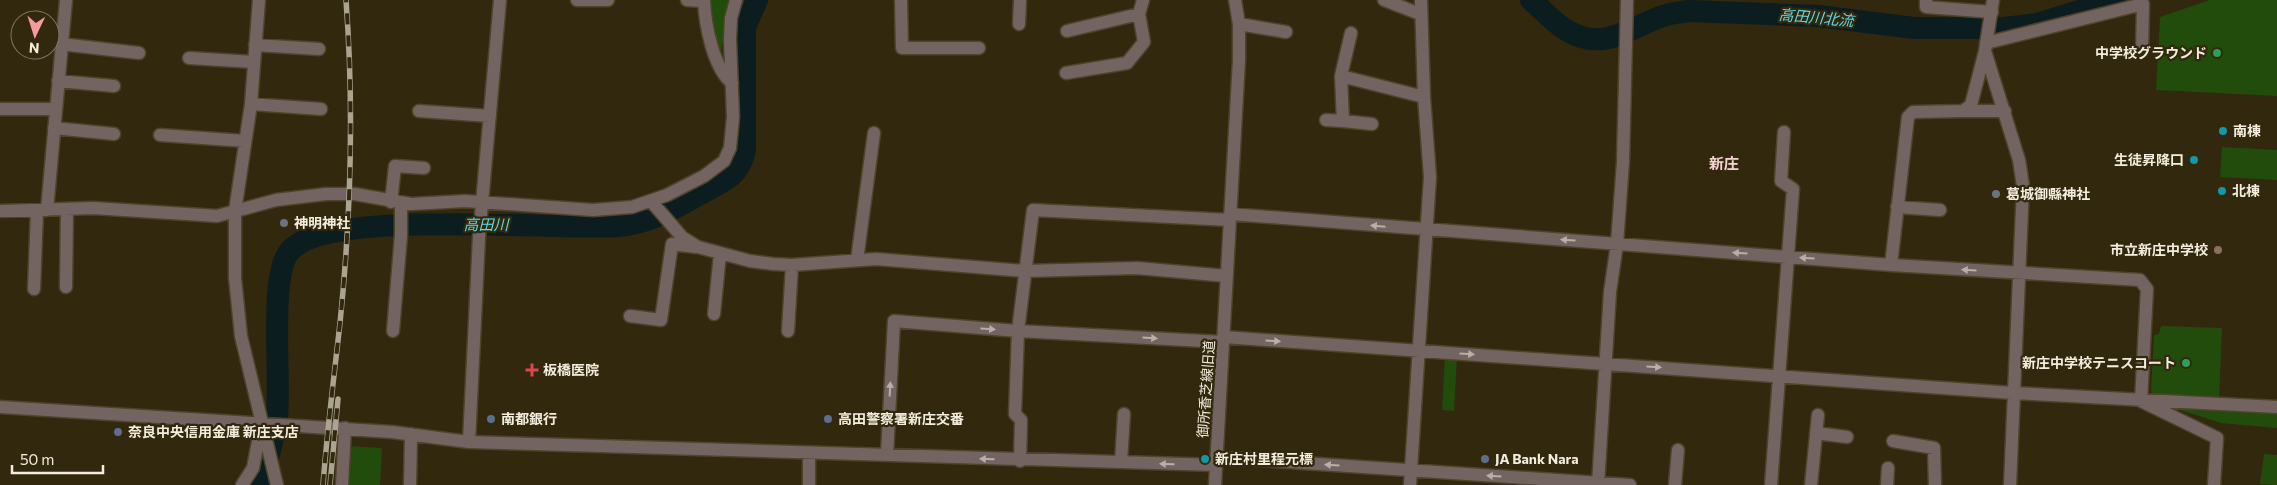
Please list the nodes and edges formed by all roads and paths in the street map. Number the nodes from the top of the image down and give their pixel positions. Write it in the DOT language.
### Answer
graph roads {
  1 [pos="66,0"];
  2 [pos="259,0"];
  3 [pos="500,0"];
  4 [pos="577,0"];
  5 [pos="589,0"];
  6 [pos="608,0"];
  7 [pos="687,0"];
  8 [pos="704,0"];
  9 [pos="736,0"];
  10 [pos="901,0"];
  11 [pos="1020,0"];
  12 [pos="1144,0"];
  13 [pos="1235,0"];
  14 [pos="1384,0"];
  15 [pos="1421,0"];
  16 [pos="1627,0"];
  17 [pos="1926,0"];
  18 [pos="1993,6"];
  19 [pos="1139,14"];
  20 [pos="1420,14"];
  21 [pos="1019,24"];
  22 [pos="1239,24"];
  23 [pos="1067,31"];
  24 [pos="1286,32"];
  25 [pos="1351,33"];
  26 [pos="61,44"];
  27 [pos="1986,44"];
  28 [pos="255,45"];
  29 [pos="979,48"];
  30 [pos="319,49"];
  31 [pos="2142,52"];
  32 [pos="139,53"];
  33 [pos="189,58"];
  34 [pos="254,62"];
  35 [pos="1066,73"];
  36 [pos="1341,76"];
  37 [pos="58,81"];
  38 [pos="732,83"];
  39 [pos="114,86"];
  40 [pos="1424,97"];
  41 [pos="251,104"];
  42 [pos="0,109"];
  43 [pos="56,109"];
  44 [pos="321,109"];
  45 [pos="419,111"];
  46 [pos="1962,111"];
  47 [pos="2005,111"];
  48 [pos="490,116"];
  49 [pos="1326,120"];
  50 [pos="1344,121"];
  51 [pos="1372,124"];
  52 [pos="54,128"];
  53 [pos="1784,132"];
  54 [pos="874,133"];
  55 [pos="114,134"];
  56 [pos="160,135"];
  57 [pos="245,141"];
  58 [pos="424,168"];
  59 [pos="651,201"];
  60 [pos="482,205"];
  61 [pos="398,206"];
  62 [pos="1897,207"];
  63 [pos="67,209"];
  64 [pos="42,210"];
  65 [pos="1940,210"];
  66 [pos="0,211"];
  67 [pos="236,211"];
  68 [pos="1230,217"];
  69 [pos="1427,230"];
  70 [pos="1616,244"];
  71 [pos="698,248"];
  72 [pos="720,254"];
  73 [pos="1788,256"];
  74 [pos="857,260"];
  75 [pos="1891,264"];
  76 [pos="792,265"];
  77 [pos="1025,271"];
  78 [pos="2018,273"];
  79 [pos="1227,276"];
  80 [pos="66,287"];
  81 [pos="34,289"];
  82 [pos="714,314"];
  83 [pos="630,316"];
  84 [pos="393,331"];
  85 [pos="788,331"];
  86 [pos="1018,331"];
  87 [pos="1224,340"];
  88 [pos="1418,350"];
  89 [pos="1605,364"];
  90 [pos="1778,375"];
  91 [pos="2013,393"];
  92 [pos="2141,401"];
  93 [pos="0,407"];
  94 [pos="2277,407"];
  95 [pos="1124,414"];
  96 [pos="1818,415"];
  97 [pos="261,423"];
  98 [pos="345,428"];
  99 [pos="1816,433"];
  100 [pos="411,434"];
  101 [pos="1847,437"];
  102 [pos="1894,440"];
  103 [pos="469,442"];
  104 [pos="1678,450"];
  105 [pos="809,453"];
  106 [pos="886,455"];
  107 [pos="1020,461"];
  108 [pos="1216,461"];
  109 [pos="1121,462"];
  110 [pos="1888,468"];
  111 [pos="1411,470"];
  112 [pos="277,484"];
  113 [pos="1598,484"];
  114 [pos="242,485"];
  115 [pos="342,485"];
  116 [pos="410,485"];
  117 [pos="809,485"];
  118 [pos="1215,485"];
  119 [pos="1410,485"];
  120 [pos="1630,485"];
  121 [pos="1676,485"];
  122 [pos="1771,485"];
  123 [pos="1811,485"];
  124 [pos="1887,485"];
  125 [pos="1935,485"];
  126 [pos="2010,485"];
  127 [pos="2214,485"];
  1 -- 26 [label="street"];
  2 -- 28 [label="street"];
  3 -- 48 [label="street"];
  4 -- 5 [label="street"];
  5 -- 6 [label="street"];
  7 -- 8 [label="street"];
  8 -- 38 [label="street"];
  9 -- 38 [label="street"];
  10 -- 29 [label="street"];
  11 -- 21 [label="street"];
  12 -- 19 [label="street"];
  13 -- 22 [label="street, 御所香芝線旧道"];
  14 -- 20 [label="street"];
  15 -- 20 [label="street"];
  16 -- 70 [label="street"];
  17 -- 18 [label="street"];
  18 -- 27 [label="street"];
  19 -- 23 [label="street"];
  19 -- 35 [label="street"];
  20 -- 40 [label="street"];
  22 -- 24 [label="street"];
  22 -- 68 [label="street, 御所香芝線旧道"];
  25 -- 36 [label="street"];
  26 -- 32 [label="street"];
  26 -- 37 [label="street"];
  27 -- 31 [label="street"];
  27 -- 46 [label="street"];
  27 -- 47 [label="street"];
  28 -- 30 [label="street"];
  28 -- 34 [label="street"];
  33 -- 34 [label="street"];
  34 -- 41 [label="street"];
  36 -- 40 [label="street"];
  36 -- 50 [label="street"];
  37 -- 39 [label="street"];
  37 -- 43 [label="street"];
  38 -- 59 [label="street"];
  40 -- 69 [label="street"];
  41 -- 44 [label="street"];
  41 -- 57 [label="street"];
  42 -- 43 [label="street"];
  43 -- 52 [label="street"];
  45 -- 48 [label="street"];
  46 -- 47 [label="street"];
  46 -- 62 [label="street"];
  47 -- 78 [label="street"];
  48 -- 60 [label="street"];
  49 -- 50 [label="street"];
  50 -- 51 [label="street"];
  52 -- 55 [label="street"];
  52 -- 64 [label="street"];
  53 -- 73 [label="street"];
  54 -- 74 [label="street"];
  56 -- 57 [label="street"];
  57 -- 67 [label="street"];
  58 -- 61 [label="street"];
  59 -- 60 [label="street"];
  59 -- 71 [label="street"];
  60 -- 61 [label="street"];
  60 -- 103 [label="street"];
  61 -- 67 [label="street"];
  61 -- 84 [label="street"];
  62 -- 65 [label="street"];
  62 -- 75 [label="street"];
  63 -- 64 [label="street"];
  63 -- 67 [label="street"];
  63 -- 80 [label="street"];
  64 -- 66 [label="street"];
  64 -- 81 [label="street"];
  67 -- 97 [label="street"];
  69 -- 68 [label="street, one-way"];
  68 -- 77 [label="street"];
  68 -- 79 [label="street, 御所香芝線旧道"];
  70 -- 69 [label="street, one-way"];
  69 -- 88 [label="street"];
  73 -- 70 [label="street, one-way"];
  70 -- 89 [label="street"];
  71 -- 72 [label="street"];
  71 -- 83 [label="street"];
  72 -- 76 [label="street"];
  72 -- 82 [label="street"];
  75 -- 73 [label="street, one-way"];
  73 -- 90 [label="street"];
  74 -- 76 [label="street"];
  74 -- 77 [label="street"];
  78 -- 75 [label="street, one-way"];
  76 -- 85 [label="street"];
  77 -- 79 [label="street"];
  77 -- 86 [label="street"];
  78 -- 91 [label="street"];
  78 -- 92 [label="street"];
  79 -- 87 [label="street, 御所香芝線旧道"];
  86 -- 87 [label="street, one-way"];
  106 -- 86 [label="street, one-way"];
  86 -- 107 [label="street"];
  87 -- 88 [label="street, one-way"];
  87 -- 108 [label="street, 御所香芝線旧道"];
  88 -- 89 [label="street, one-way"];
  88 -- 111 [label="street"];
  89 -- 90 [label="street, one-way"];
  89 -- 113 [label="street"];
  90 -- 91 [label="street"];
  90 -- 122 [label="street"];
  91 -- 92 [label="street"];
  91 -- 126 [label="street"];
  92 -- 94 [label="street"];
  92 -- 127 [label="street"];
  93 -- 97 [label="street"];
  95 -- 109 [label="street"];
  96 -- 99 [label="street"];
  97 -- 98 [label="street"];
  97 -- 112 [label="street"];
  97 -- 114 [label="street"];
  98 -- 100 [label="street"];
  98 -- 115 [label="street"];
  99 -- 101 [label="street"];
  99 -- 123 [label="street"];
  100 -- 103 [label="street"];
  100 -- 116 [label="street"];
  102 -- 125 [label="street"];
  103 -- 105 [label="street"];
  104 -- 121 [label="street"];
  105 -- 106 [label="street"];
  105 -- 117 [label="street"];
  107 -- 106 [label="street, one-way"];
  107 -- 109 [label="street"];
  108 -- 109 [label="street, one-way"];
  111 -- 108 [label="street, 御所香芝線旧道, one-way"];
  108 -- 118 [label="street"];
  110 -- 124 [label="street"];
  113 -- 111 [label="street, 御所香芝線旧道, one-way"];
  111 -- 119 [label="street"];
  113 -- 120 [label="street, 御所香芝線旧道"];
}
